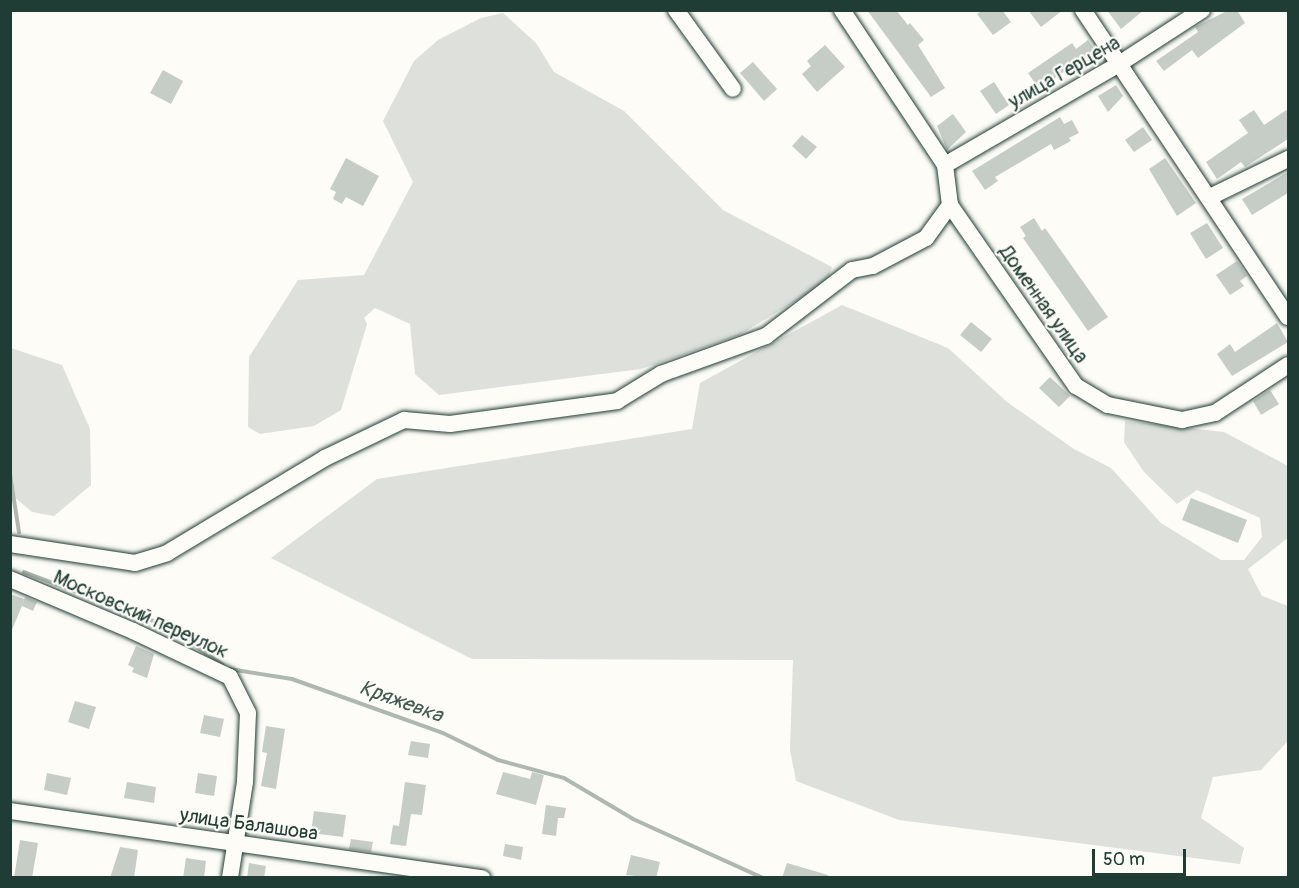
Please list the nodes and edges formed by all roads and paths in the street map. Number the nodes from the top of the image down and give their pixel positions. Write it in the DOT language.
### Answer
graph roads {
  1 [pos="676,10"];
  2 [pos="842,10"];
  3 [pos="1083,10"];
  4 [pos="1202,10"];
  5 [pos="1119,64"];
  6 [pos="733,89"];
  7 [pos="1288,159"];
  8 [pos="945,165"];
  9 [pos="1210,197"];
  10 [pos="950,205"];
  11 [pos="1288,317"];
  12 [pos="1288,365"];
  13 [pos="10,544"];
  14 [pos="10,579"];
  15 [pos="10,811"];
  16 [pos="235,844"];
  17 [pos="230,878"];
  18 [pos="482,878"];
  1 -- 6 [label="street"];
  2 -- 8 [label="street"];
  3 -- 5 [label="street"];
  4 -- 5 [label="street, улица Герцена"];
  5 -- 8 [label="street, улица Герцена"];
  5 -- 9 [label="street"];
  7 -- 9 [label="street"];
  8 -- 10 [label="street, Доменная улица"];
  9 -- 11 [label="street"];
  10 -- 12 [label="street, Доменная улица"];
  10 -- 13 [label="street"];
  14 -- 16 [label="street, Московский переулок"];
  15 -- 16 [label="street, улица Балашова"];
  16 -- 17 [label="street, Московский переулок"];
  16 -- 18 [label="street, улица Балашова"];
}
